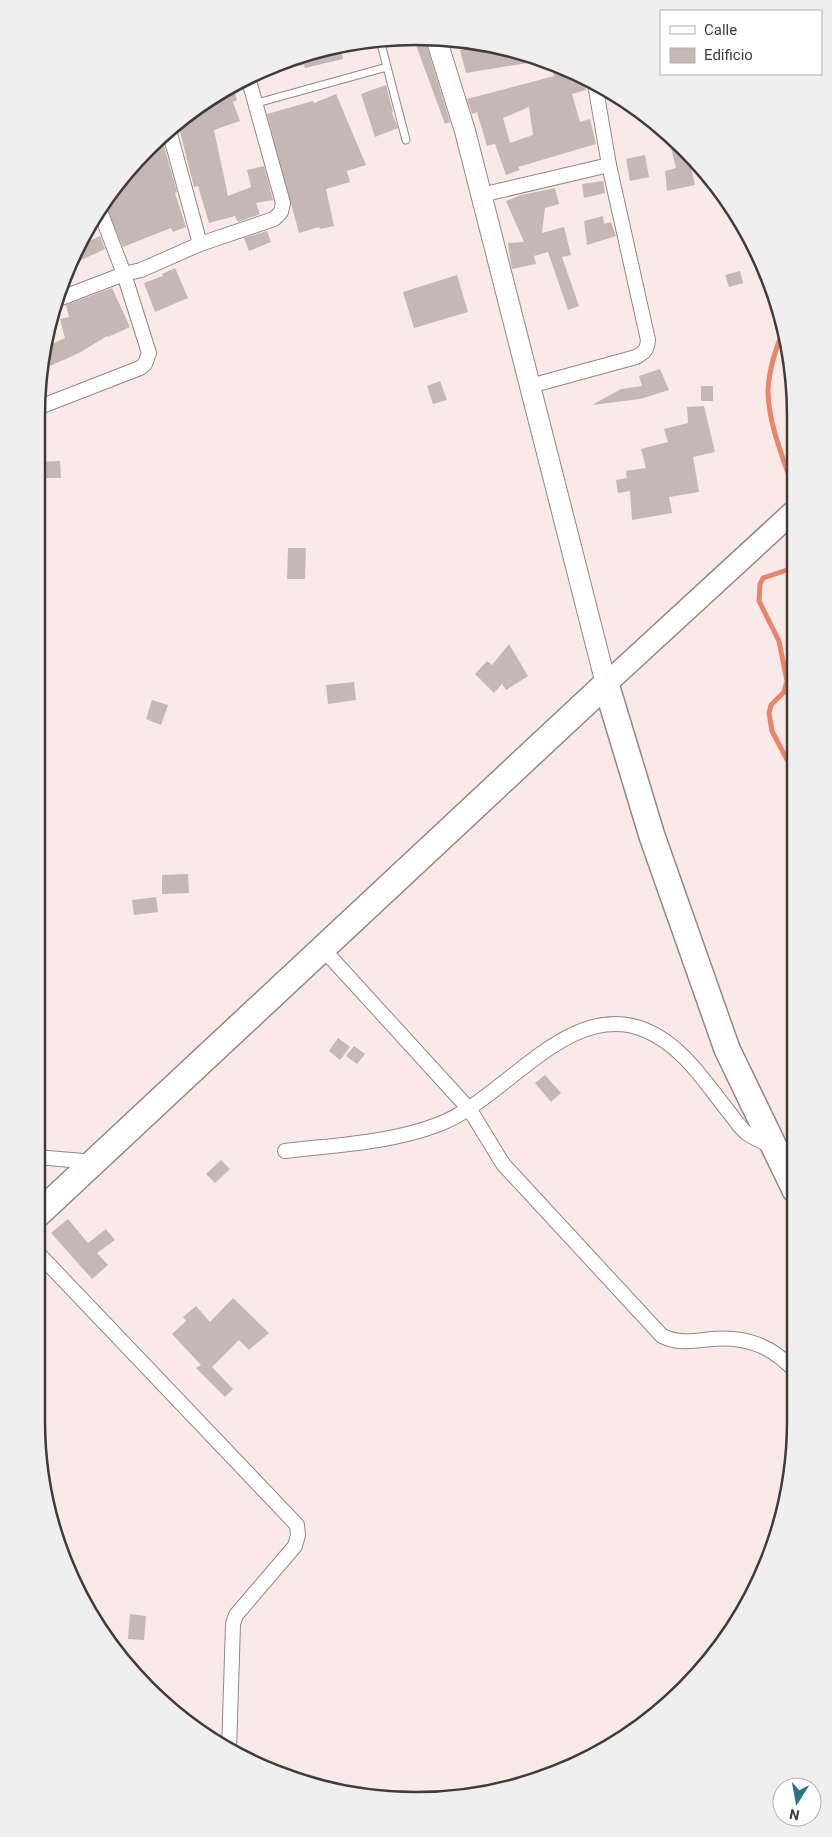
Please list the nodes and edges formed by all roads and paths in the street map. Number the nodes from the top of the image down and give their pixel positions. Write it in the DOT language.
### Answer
graph roads {
  1 [pos="438,46"];
  2 [pos="382,47"];
  3 [pos="387,67"];
  4 [pos="250,84"];
  5 [pos="595,91"];
  6 [pos="257,103"];
  7 [pos="171,137"];
  8 [pos="406,140"];
  9 [pos="609,165"];
  10 [pos="481,195"];
  11 [pos="103,218"];
  12 [pos="200,244"];
  13 [pos="124,274"];
  14 [pos="65,296"];
  15 [pos="530,386"];
  16 [pos="45,405"];
  17 [pos="787,518"];
  18 [pos="606,684"];
  19 [pos="323,949"];
  20 [pos="470,1110"];
  21 [pos="777,1148"];
  22 [pos="285,1151"];
  23 [pos="45,1158"];
  24 [pos="96,1162"];
  25 [pos="787,1171"];
  26 [pos="45,1208"];
  27 [pos="45,1260"];
  28 [pos="787,1362"];
  29 [pos="229,1742"];
  1 -- 10 [label="main road"];
  2 -- 3 [label="lane"];
  3 -- 6 [label="lane"];
  3 -- 8 [label="lane"];
  4 -- 6 [label="street"];
  5 -- 9 [label="street"];
  6 -- 12 [label="street"];
  7 -- 12 [label="street"];
  9 -- 10 [label="street"];
  9 -- 15 [label="street"];
  10 -- 15 [label="main road"];
  11 -- 13 [label="street"];
  12 -- 13 [label="street"];
  13 -- 14 [label="street"];
  13 -- 16 [label="street"];
  15 -- 18 [label="main road"];
  17 -- 18 [label="main road"];
  18 -- 19 [label="highway"];
  18 -- 21 [label="highway"];
  19 -- 20 [label="street"];
  19 -- 24 [label="highway"];
  20 -- 21 [label="street"];
  20 -- 22 [label="street"];
  20 -- 28 [label="street"];
  21 -- 25 [label="highway"];
  23 -- 24 [label="street"];
  24 -- 26 [label="highway"];
  27 -- 29 [label="street"];
}
